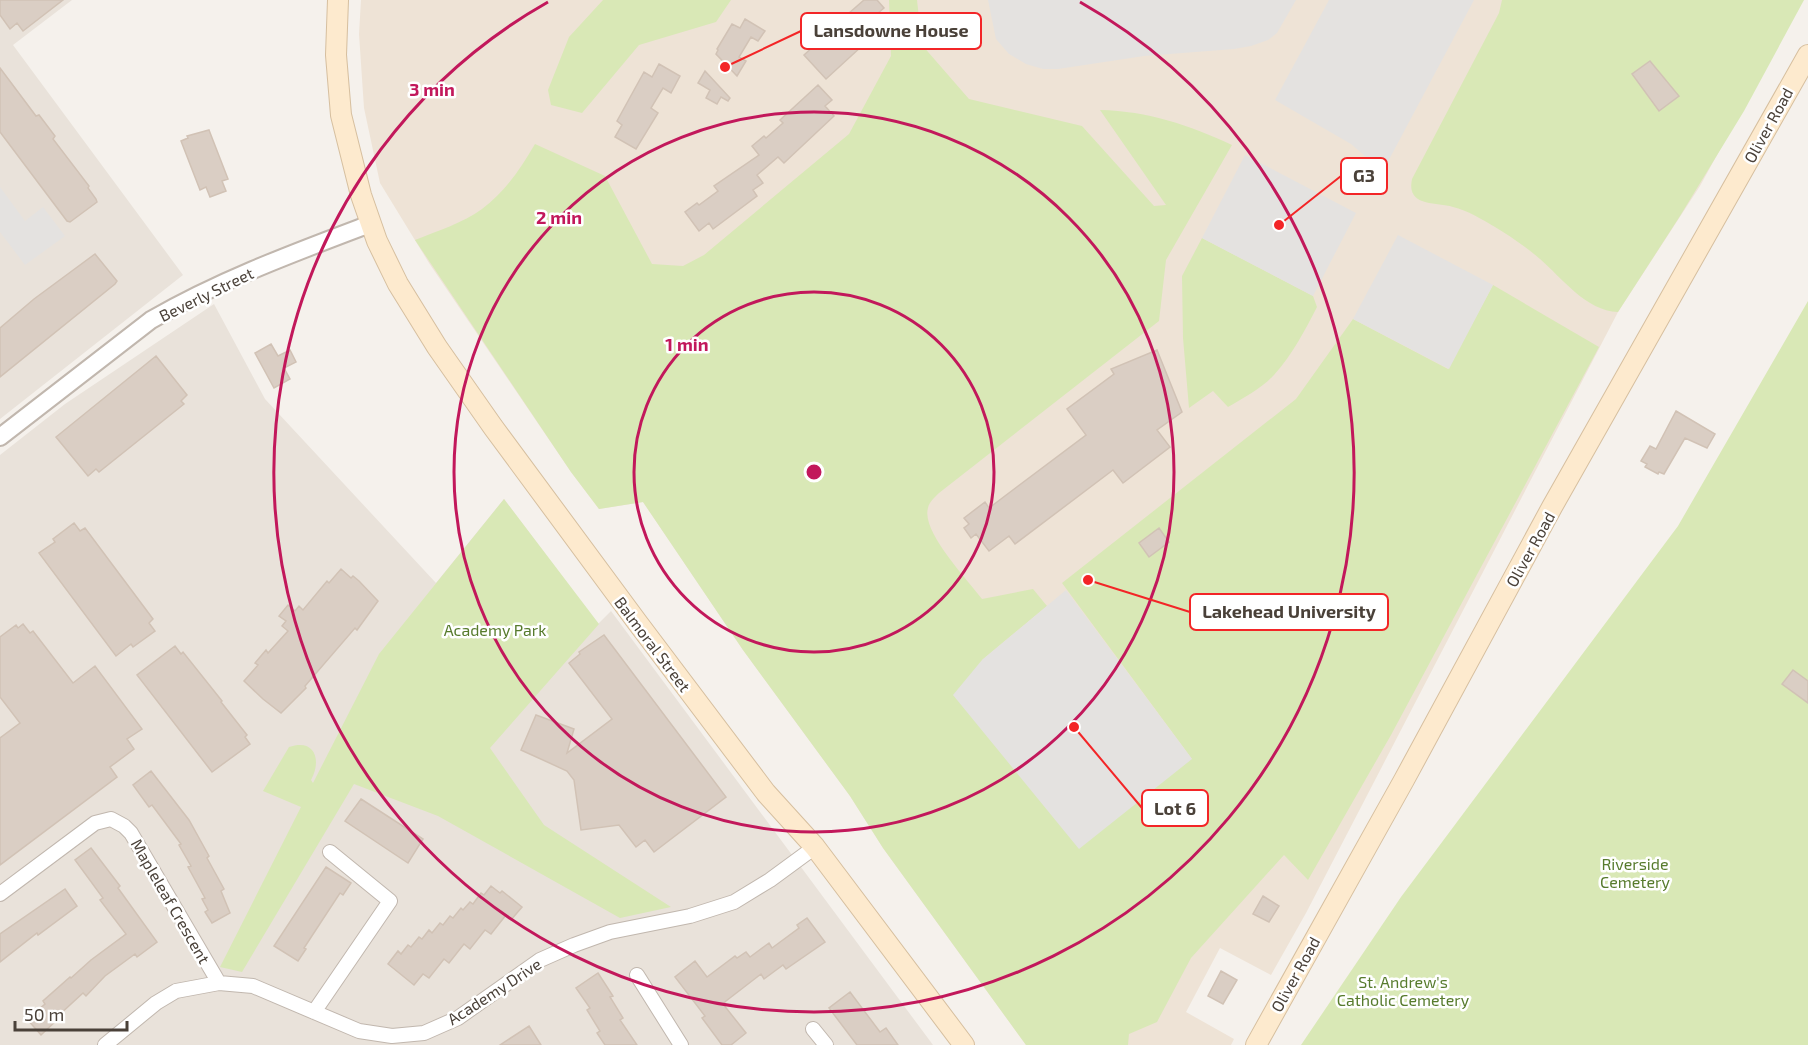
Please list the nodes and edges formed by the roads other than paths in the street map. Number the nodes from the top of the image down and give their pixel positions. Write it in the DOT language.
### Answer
graph roads {
  1 [pos="338,0"];
  2 [pos="1808,55"];
  3 [pos="370,224"];
  4 [pos="0,437"];
  5 [pos="815,847"];
  6 [pos="330,852"];
  7 [pos="0,894"];
  8 [pos="637,975"];
  9 [pos="219,983"];
  10 [pos="314,1011"];
  11 [pos="813,1029"];
  12 [pos="120,1040"];
  13 [pos="105,1045"];
  14 [pos="681,1045"];
  15 [pos="826,1045"];
  16 [pos="964,1045"];
  17 [pos="1256,1045"];
  1 -- 3 [label="main road, Balmoral Street"];
  2 -- 17 [label="main road, Oliver Road"];
  3 -- 4 [label="street, Beverly Street"];
  3 -- 5 [label="main road, Balmoral Street"];
  5 -- 10 [label="street, Academy Drive"];
  5 -- 16 [label="main road, Balmoral Street"];
  6 -- 10 [label="street"];
  7 -- 9 [label="street, Mapleleaf Crescent"];
  8 -- 14 [label="street"];
  9 -- 10 [label="street, Academy Drive"];
  9 -- 12 [label="street, Academy Drive"];
  11 -- 15 [label="street"];
  12 -- 13 [label="street, Academy Drive"];
}
